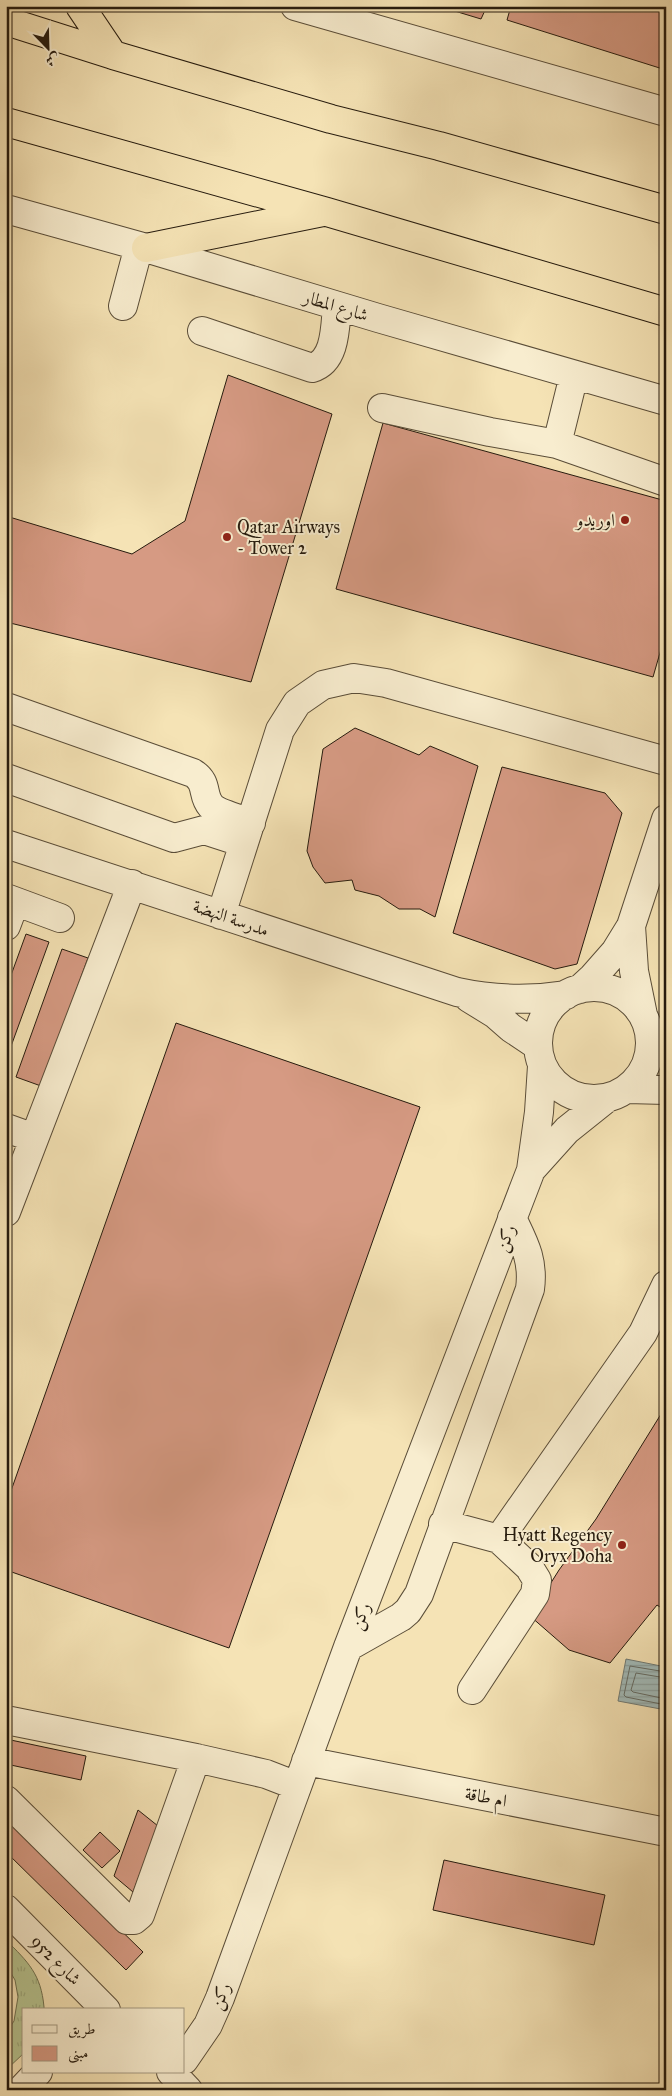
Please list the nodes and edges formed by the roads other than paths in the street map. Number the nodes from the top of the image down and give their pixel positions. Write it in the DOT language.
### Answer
graph roads {
  1 [pos="80,6"];
  2 [pos="295,6"];
  3 [pos="6,20"];
  4 [pos="113,55"];
  5 [pos="666,112"];
  6 [pos="6,122"];
  7 [pos="666,210"];
  8 [pos="327,212"];
  9 [pos="10,214"];
  10 [pos="143,247"];
  11 [pos="123,306"];
  12 [pos="337,306"];
  13 [pos="666,312"];
  14 [pos="202,331"];
  15 [pos="574,374"];
  16 [pos="666,401"];
  17 [pos="382,408"];
  18 [pos="556,444"];
  19 [pos="666,482"];
  20 [pos="6,707"];
  21 [pos="666,761"];
  22 [pos="6,778"];
  23 [pos="666,820"];
  24 [pos="247,833"];
  25 [pos="6,844"];
  26 [pos="132,884"];
  27 [pos="9,909"];
  28 [pos="221,915"];
  29 [pos="60,918"];
  30 [pos="631,926"];
  31 [pos="457,992"];
  32 [pos="573,992"];
  33 [pos="653,1033"];
  34 [pos="540,1056"];
  35 [pos="666,1090"];
  36 [pos="617,1093"];
  37 [pos="6,1128"];
  38 [pos="34,1138"];
  39 [pos="531,1170"];
  40 [pos="6,1212"];
  41 [pos="512,1218"];
  42 [pos="666,1285"];
  43 [pos="443,1524"];
  44 [pos="499,1539"];
  45 [pos="348,1647"];
  46 [pos="472,1690"];
  47 [pos="6,1720"];
  48 [pos="196,1758"];
  49 [pos="302,1773"];
  50 [pos="6,1800"];
  51 [pos="666,1832"];
  52 [pos="6,1910"];
  53 [pos="102,2008"];
  54 [pos="185,2063"];
  55 [pos="36,2074"];
  56 [pos="21,2090"];
  1 -- 4 [label="highway"];
  2 -- 5 [label="street"];
  3 -- 4 [label="highway"];
  4 -- 7 [label="highway"];
  6 -- 8 [label="highway"];
  8 -- 10 [label="highway"];
  8 -- 13 [label="highway"];
  9 -- 10 [label="street, شارع المطار"];
  10 -- 11 [label="street"];
  10 -- 12 [label="street, شارع المطار"];
  12 -- 14 [label="street"];
  12 -- 15 [label="street, شارع المطار"];
  15 -- 16 [label="street, شارع المطار"];
  15 -- 18 [label="street"];
  17 -- 18 [label="street"];
  18 -- 19 [label="street"];
  20 -- 24 [label="street"];
  21 -- 24 [label="street"];
  22 -- 24 [label="street"];
  23 -- 30 [label="street"];
  24 -- 28 [label="street"];
  25 -- 26 [label="street, مدرسة النهضة"];
  26 -- 28 [label="street, مدرسة النهضة"];
  26 -- 38 [label="street"];
  27 -- 29 [label="street"];
  28 -- 31 [label="street, مدرسة النهضة"];
  30 -- 32 [label="street"];
  30 -- 33 [label="street"];
  31 -- 32 [label="street, مدرسة النهضة"];
  31 -- 34 [label="street, مدرسة النهضة"];
  32 -- 33 [label="street"];
  32 -- 34 [label="street"];
  33 -- 36 [label="street"];
  34 -- 36 [label="street"];
  34 -- 39 [label="street, ركن"];
  35 -- 36 [label="street"];
  36 -- 39 [label="street, ركن"];
  37 -- 38 [label="street"];
  38 -- 40 [label="street"];
  39 -- 41 [label="street, ركن"];
  41 -- 43 [label="street"];
  41 -- 45 [label="street, ركن"];
  42 -- 44 [label="street"];
  43 -- 44 [label="street"];
  43 -- 45 [label="street"];
  44 -- 46 [label="street"];
  45 -- 49 [label="street, ركن"];
  47 -- 48 [label="street, ام طاقة"];
  48 -- 49 [label="street, ام طاقة"];
  48 -- 50 [label="street"];
  49 -- 51 [label="street, ام طاقة"];
  49 -- 54 [label="street, ركن"];
  52 -- 53 [label="street, شارع 952"];
  55 -- 56 [label="street"];
}
